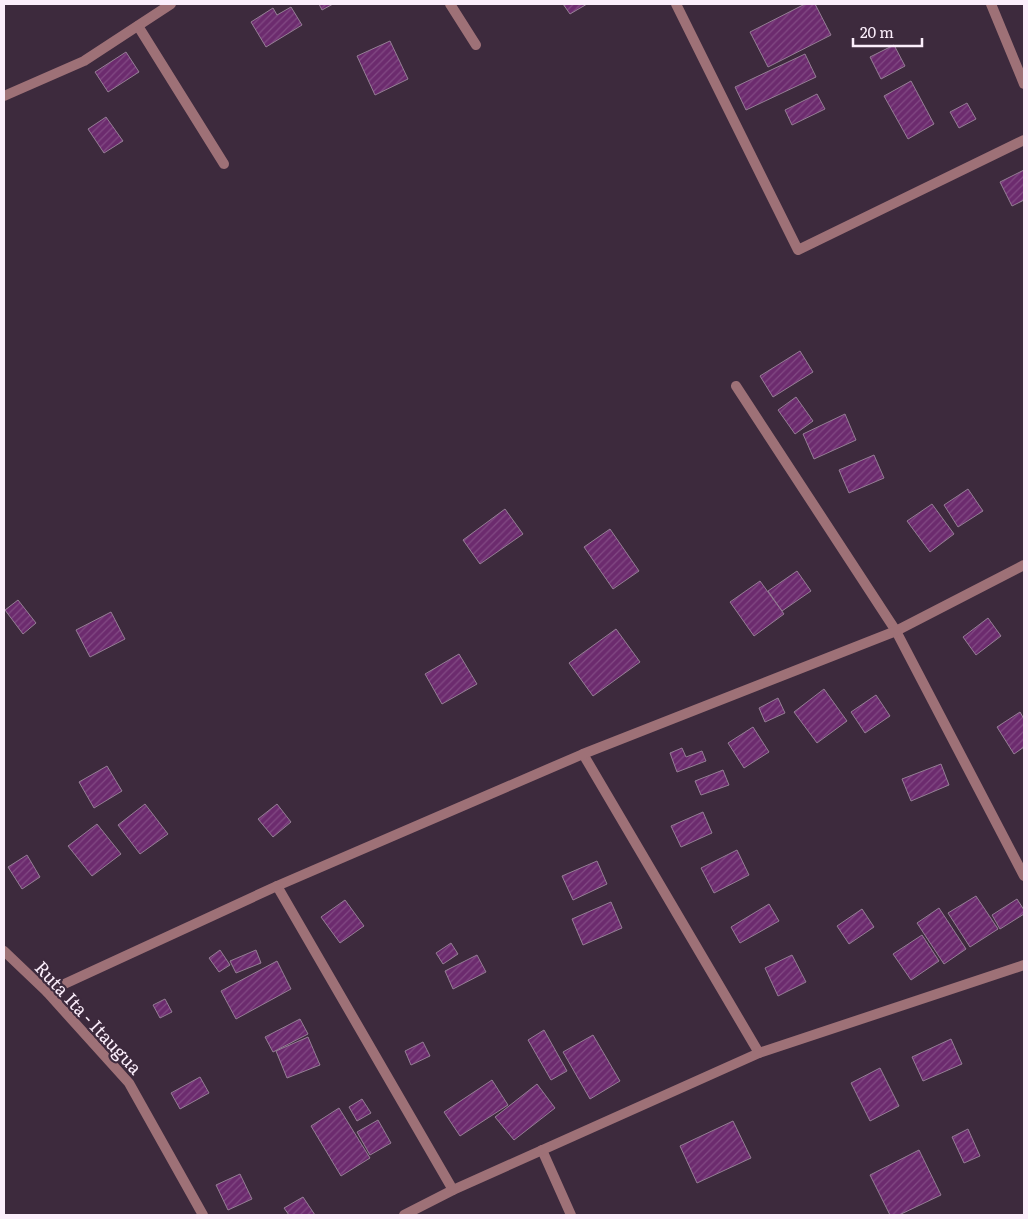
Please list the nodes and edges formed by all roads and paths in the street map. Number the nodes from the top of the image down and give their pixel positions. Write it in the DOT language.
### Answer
graph roads {
  1 [pos="171,4"];
  2 [pos="450,4"];
  3 [pos="676,4"];
  4 [pos="991,4"];
  5 [pos="138,26"];
  6 [pos="476,45"];
  7 [pos="1024,84"];
  8 [pos="4,96"];
  9 [pos="1024,140"];
  10 [pos="224,164"];
  11 [pos="736,386"];
  12 [pos="1024,565"];
  13 [pos="896,631"];
  14 [pos="583,754"];
  15 [pos="1024,876"];
  16 [pos="278,886"];
  17 [pos="4,951"];
  18 [pos="1024,965"];
  19 [pos="46,992"];
  20 [pos="759,1053"];
  21 [pos="542,1150"];
  22 [pos="453,1190"];
  23 [pos="203,1215"];
  24 [pos="404,1215"];
  25 [pos="571,1215"];
  1 -- 5 [label="street"];
  2 -- 6 [label="street"];
  3 -- 9 [label="street"];
  4 -- 7 [label="street"];
  5 -- 8 [label="street"];
  5 -- 10 [label="street"];
  11 -- 13 [label="street"];
  12 -- 13 [label="street"];
  13 -- 14 [label="street"];
  13 -- 15 [label="street"];
  14 -- 16 [label="street"];
  14 -- 20 [label="street"];
  16 -- 19 [label="street"];
  16 -- 22 [label="street"];
  17 -- 19 [label="street, Ruta Ita - Itaugua"];
  18 -- 20 [label="street"];
  19 -- 23 [label="street, Ruta Ita - Itaugua"];
  20 -- 21 [label="street"];
  21 -- 22 [label="street"];
  21 -- 25 [label="street"];
  22 -- 24 [label="street"];
}
